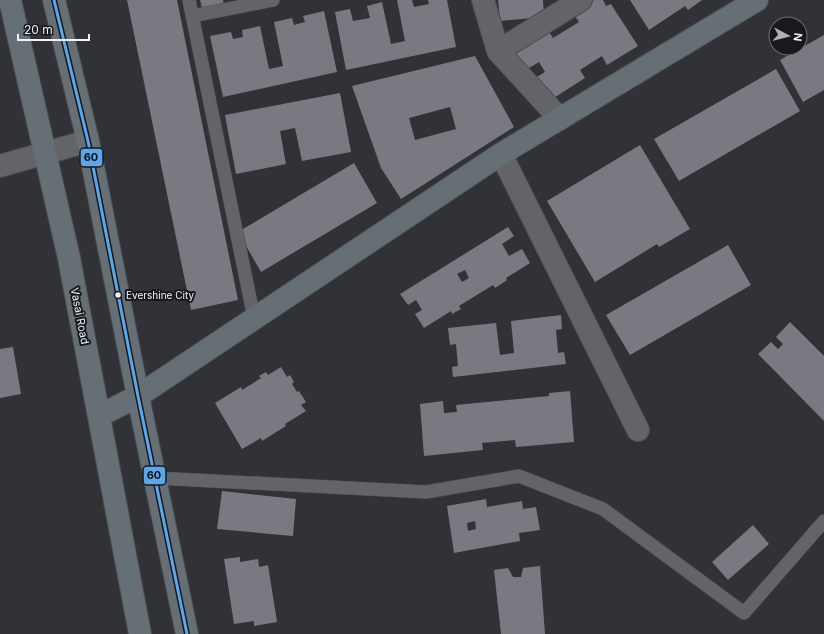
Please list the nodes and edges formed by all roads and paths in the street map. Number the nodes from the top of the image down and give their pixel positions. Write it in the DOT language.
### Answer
graph roads {
  1 [pos="10,0"];
  2 [pos="54,0"];
  3 [pos="189,0"];
  4 [pos="273,0"];
  5 [pos="483,0"];
  6 [pos="581,0"];
  7 [pos="757,0"];
  8 [pos="192,16"];
  9 [pos="498,51"];
  10 [pos="560,118"];
  11 [pos="88,142"];
  12 [pos="45,153"];
  13 [pos="501,154"];
  14 [pos="0,166"];
  15 [pos="254,318"];
  16 [pos="138,396"];
  17 [pos="99,416"];
  18 [pos="638,430"];
  19 [pos="155,478"];
  20 [pos="824,521"];
  21 [pos="140,634"];
  22 [pos="187,634"];
  1 -- 12 [label="main road, Vasai Road"];
  2 -- 11 [label="main road"];
  3 -- 8 [label="lane"];
  4 -- 8 [label="lane"];
  5 -- 9 [label="street"];
  6 -- 9 [label="street"];
  7 -- 10 [label="main road"];
  8 -- 15 [label="lane"];
  9 -- 10 [label="street"];
  10 -- 13 [label="main road"];
  11 -- 12 [label="street"];
  11 -- 16 [label="main road"];
  12 -- 14 [label="street"];
  12 -- 17 [label="main road, Vasai Road"];
  13 -- 15 [label="main road"];
  13 -- 18 [label="street"];
  15 -- 16 [label="main road"];
  16 -- 17 [label="main road"];
  16 -- 19 [label="main road"];
  17 -- 21 [label="main road, Vasai Road"];
  19 -- 20 [label="lane"];
  19 -- 22 [label="main road"];
}
